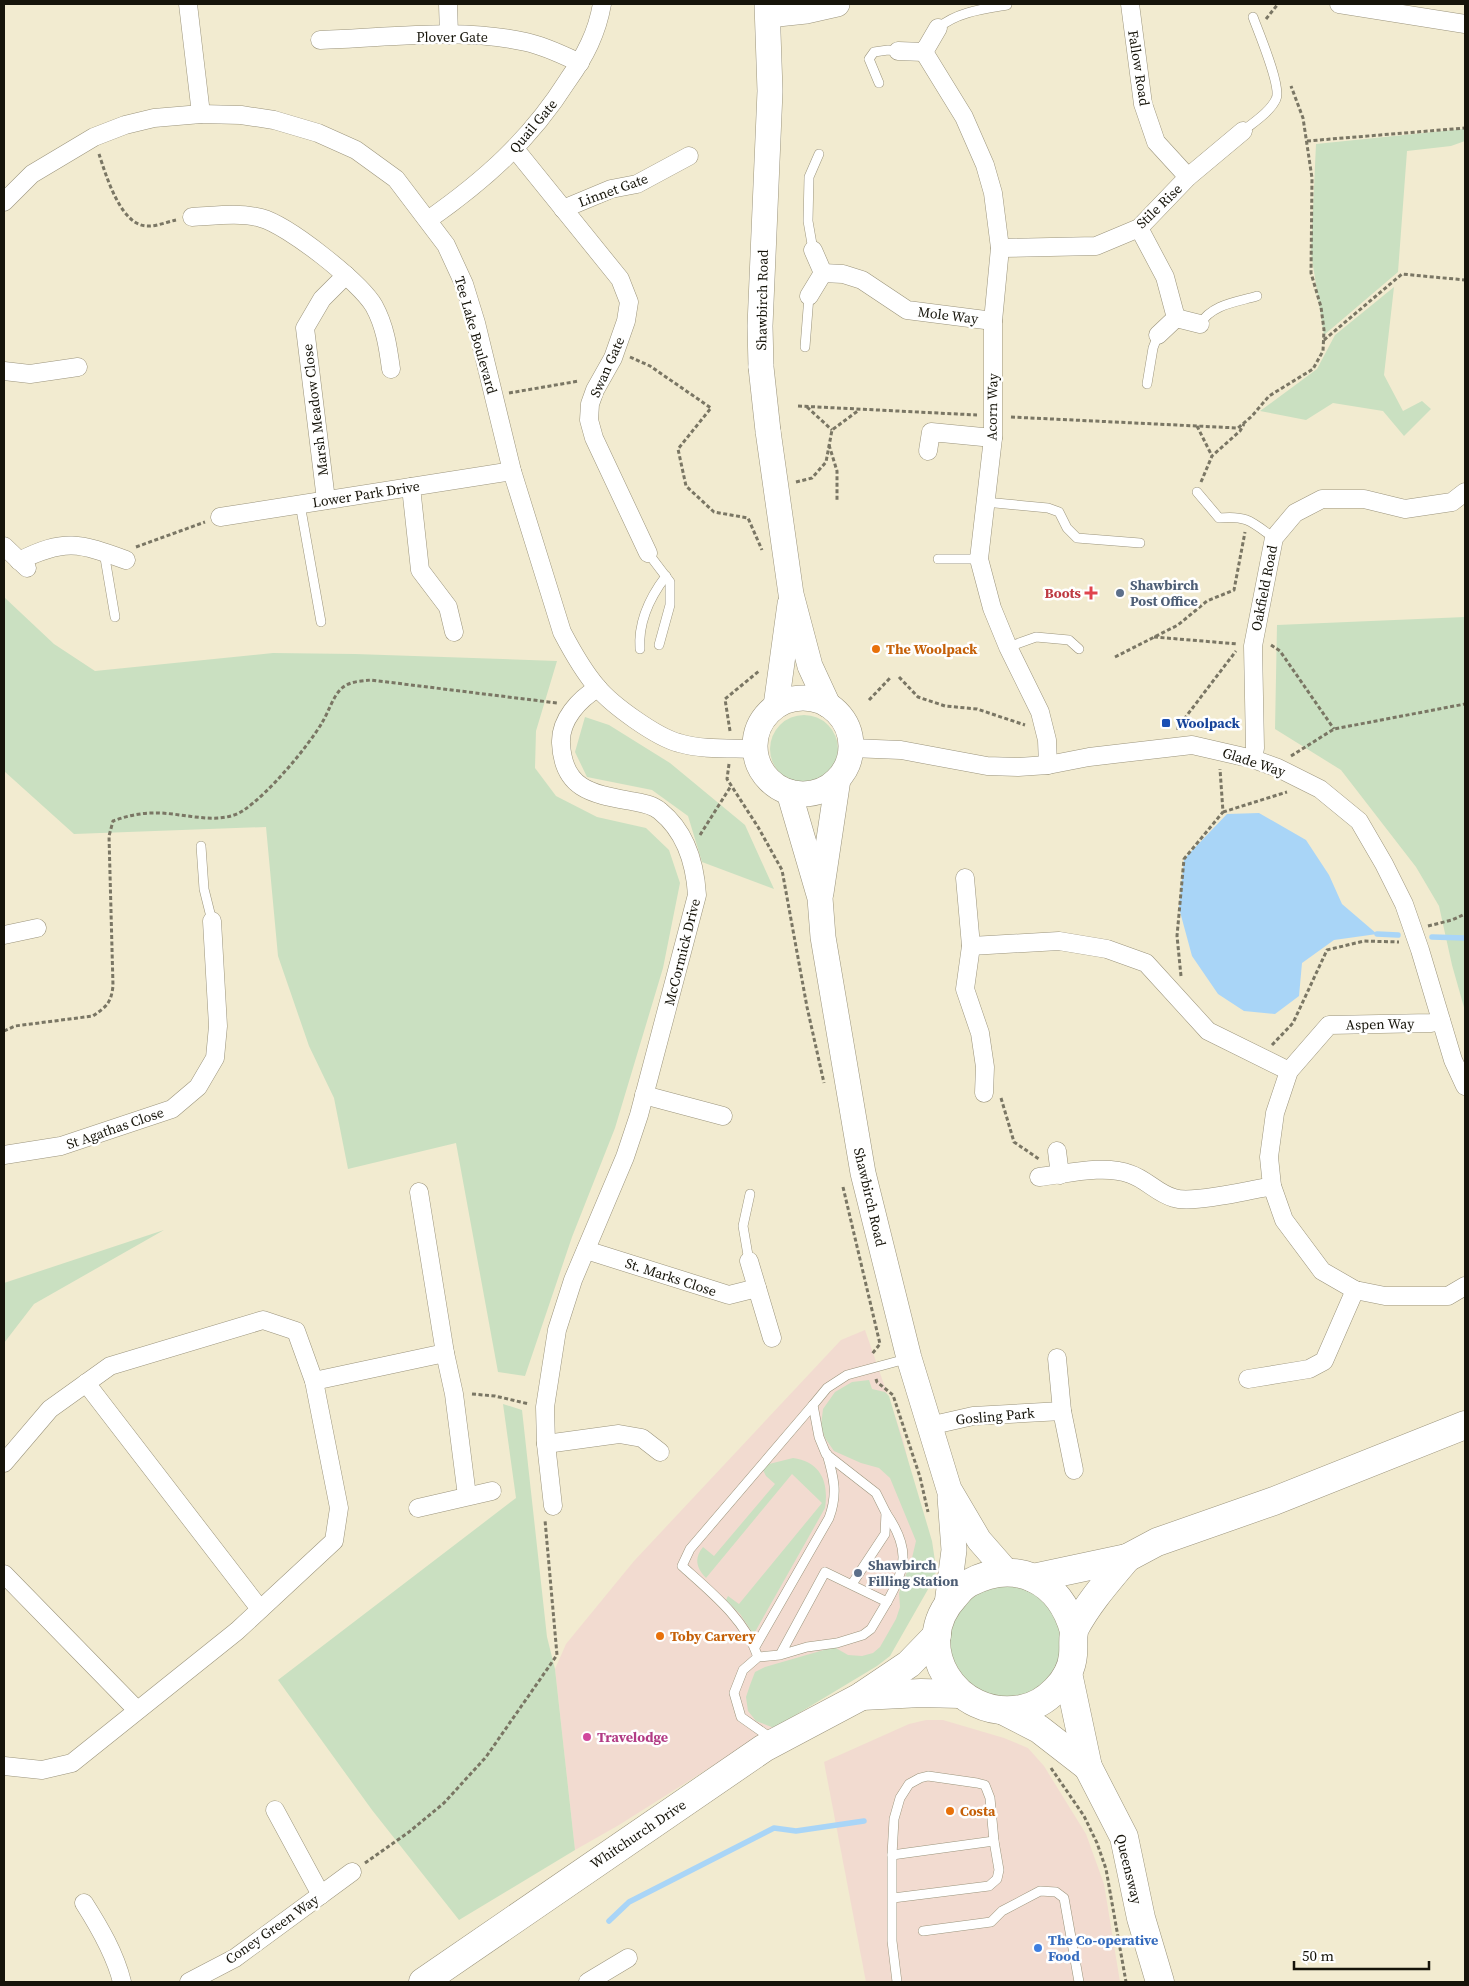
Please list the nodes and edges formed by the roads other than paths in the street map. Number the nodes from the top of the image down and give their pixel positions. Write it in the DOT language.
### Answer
graph roads {
  1 [pos="188,4"];
  2 [pos="448,4"];
  3 [pos="602,4"];
  4 [pos="837,4"];
  5 [pos="1130,4"];
  6 [pos="1339,4"];
  7 [pos="1007,5"];
  8 [pos="768,9"];
  9 [pos="1252,17"];
  10 [pos="1465,24"];
  11 [pos="938,28"];
  12 [pos="449,35"];
  13 [pos="320,40"];
  14 [pos="898,50"];
  15 [pos="924,52"];
  16 [pos="580,63"];
  17 [pos="879,83"];
  18 [pos="201,114"];
  19 [pos="1243,131"];
  20 [pos="515,149"];
  21 [pos="819,154"];
  22 [pos="690,156"];
  23 [pos="1188,177"];
  24 [pos="4,202"];
  25 [pos="563,210"];
  26 [pos="192,217"];
  27 [pos="428,220"];
  28 [pos="1139,228"];
  29 [pos="1000,248"];
  30 [pos="813,250"];
  31 [pos="823,273"];
  32 [pos="346,275"];
  33 [pos="808,296"];
  34 [pos="1257,296"];
  35 [pos="1176,318"];
  36 [pos="993,321"];
  37 [pos="1200,324"];
  38 [pos="1158,334"];
  39 [pos="805,348"];
  40 [pos="78,367"];
  41 [pos="391,369"];
  42 [pos="4,371"];
  43 [pos="1147,384"];
  44 [pos="993,438"];
  45 [pos="928,451"];
  46 [pos="512,471"];
  47 [pos="411,486"];
  48 [pos="1197,492"];
  49 [pos="1465,492"];
  50 [pos="326,500"];
  51 [pos="985,502"];
  52 [pos="300,504"];
  53 [pos="220,517"];
  54 [pos="1274,538"];
  55 [pos="1140,543"];
  56 [pos="4,546"];
  57 [pos="104,552"];
  58 [pos="648,552"];
  59 [pos="938,559"];
  60 [pos="979,559"];
  61 [pos="126,560"];
  62 [pos="666,576"];
  63 [pos="791,594"];
  64 [pos="115,617"];
  65 [pos="321,622"];
  66 [pos="454,632"];
  67 [pos="659,645"];
  68 [pos="1008,647"];
  69 [pos="640,649"];
  70 [pos="1079,649"];
  71 [pos="598,688"];
  72 [pos="828,705"];
  73 [pos="776,706"];
  74 [pos="851,748"];
  75 [pos="755,749"];
  76 [pos="1253,759"];
  77 [pos="1048,765"];
  78 [pos="838,779"];
  79 [pos="789,792"];
  80 [pos="201,846"];
  81 [pos="965,878"];
  82 [pos="820,898"];
  83 [pos="212,921"];
  84 [pos="37,928"];
  85 [pos="4,935"];
  86 [pos="970,946"];
  87 [pos="1441,1021"];
  88 [pos="1290,1071"];
  89 [pos="1465,1086"];
  90 [pos="984,1094"];
  91 [pos="644,1095"];
  92 [pos="723,1116"];
  93 [pos="4,1155"];
  94 [pos="1039,1177"];
  95 [pos="1272,1186"];
  96 [pos="419,1192"];
  97 [pos="750,1194"];
  98 [pos="586,1250"];
  99 [pos="749,1261"];
  100 [pos="1465,1286"];
  101 [pos="757,1288"];
  102 [pos="1355,1290"];
  103 [pos="772,1338"];
  104 [pos="445,1353"];
  105 [pos="909,1358"];
  106 [pos="1057,1358"];
  107 [pos="1248,1379"];
  108 [pos="314,1382"];
  109 [pos="86,1383"];
  110 [pos="813,1406"];
  111 [pos="1062,1411"];
  112 [pos="1465,1425"];
  113 [pos="930,1426"];
  114 [pos="546,1444"];
  115 [pos="660,1452"];
  116 [pos="826,1454"];
  117 [pos="4,1463"];
  118 [pos="1074,1470"];
  119 [pos="949,1489"];
  120 [pos="492,1490"];
  121 [pos="467,1496"];
  122 [pos="553,1506"];
  123 [pos="418,1508"];
  124 [pos="886,1513"];
  125 [pos="1127,1558"];
  126 [pos="1007,1572"];
  127 [pos="4,1574"];
  128 [pos="1033,1578"];
  129 [pos="852,1584"];
  130 [pos="887,1602"];
  131 [pos="948,1604"];
  132 [pos="260,1609"];
  133 [pos="1074,1631"];
  134 [pos="936,1635"];
  135 [pos="754,1647"];
  136 [pos="780,1655"];
  137 [pos="758,1657"];
  138 [pos="1068,1673"];
  139 [pos="960,1694"];
  140 [pos="860,1696"];
  141 [pos="137,1710"];
  142 [pos="1004,1711"];
  143 [pos="764,1748"];
  144 [pos="4,1766"];
  145 [pos="1088,1767"];
  146 [pos="274,1810"];
  147 [pos="994,1841"];
  148 [pos="892,1855"];
  149 [pos="352,1872"];
  150 [pos="321,1895"];
  151 [pos="893,1898"];
  152 [pos="84,1904"];
  153 [pos="1141,1918"];
  154 [pos="922,1931"];
  155 [pos="628,1958"];
  156 [pos="122,1982"];
  157 [pos="190,1982"];
  158 [pos="423,1982"];
  159 [pos="590,1982"];
  160 [pos="897,1982"];
  161 [pos="1079,1982"];
  162 [pos="1142,1982"];
  163 [pos="1160,1982"];
  1 -- 18 [label="street"];
  2 -- 12 [label="street"];
  3 -- 16 [label="street, Quail Gate"];
  4 -- 8 [label="main road"];
  5 -- 23 [label="street, Fallow Road"];
  6 -- 10 [label="street"];
  7 -- 11 [label="lane"];
  8 -- 63 [label="main road, Shawbirch Road, bridge"];
  9 -- 19 [label="lane"];
  11 -- 15 [label="street"];
  12 -- 13 [label="street, Plover Gate"];
  12 -- 16 [label="street, Plover Gate"];
  14 -- 15 [label="street"];
  14 -- 17 [label="lane"];
  15 -- 29 [label="street, Acorn Way"];
  16 -- 20 [label="street, Quail Gate"];
  18 -- 24 [label="street, Tee Lake Boulevard"];
  18 -- 27 [label="street, Tee Lake Boulevard"];
  19 -- 23 [label="street, Stile Rise"];
  20 -- 25 [label="street, Swan Gate"];
  20 -- 27 [label="street, Quail Gate"];
  21 -- 30 [label="lane"];
  22 -- 25 [label="street, Linnet Gate"];
  23 -- 28 [label="street, Stile Rise"];
  25 -- 58 [label="street, Swan Gate"];
  26 -- 32 [label="street"];
  27 -- 46 [label="street, Tee Lake Boulevard"];
  28 -- 29 [label="street, Stile Rise"];
  28 -- 35 [label="street"];
  29 -- 36 [label="street, Acorn Way"];
  30 -- 31 [label="street"];
  31 -- 33 [label="street"];
  31 -- 36 [label="street, Mole Way"];
  32 -- 41 [label="street"];
  32 -- 50 [label="street, Marsh Meadow Close"];
  33 -- 39 [label="lane"];
  34 -- 37 [label="lane"];
  35 -- 37 [label="street"];
  35 -- 38 [label="street"];
  36 -- 44 [label="street, Acorn Way"];
  38 -- 43 [label="lane"];
  40 -- 42 [label="street"];
  44 -- 45 [label="street"];
  44 -- 51 [label="street, Acorn Way"];
  46 -- 47 [label="street, Lower Park Drive"];
  46 -- 71 [label="street, Tee Lake Boulevard"];
  47 -- 50 [label="street, Lower Park Drive"];
  47 -- 66 [label="street"];
  48 -- 54 [label="lane"];
  49 -- 54 [label="street, Oakfield Road"];
  50 -- 52 [label="street, Lower Park Drive"];
  51 -- 55 [label="lane"];
  51 -- 60 [label="street, Acorn Way"];
  52 -- 53 [label="street, Lower Park Drive"];
  52 -- 65 [label="lane"];
  54 -- 76 [label="street, Oakfield Road"];
  56 -- 57 [label="street"];
  57 -- 61 [label="street"];
  57 -- 64 [label="lane"];
  58 -- 62 [label="lane"];
  59 -- 60 [label="lane"];
  60 -- 68 [label="street, Acorn Way"];
  62 -- 67 [label="lane"];
  62 -- 69 [label="lane"];
  63 -- 72 [label="main road, Shawbirch Road"];
  63 -- 73 [label="main road, Shawbirch Road"];
  68 -- 70 [label="lane"];
  68 -- 77 [label="street, Acorn Way"];
  71 -- 75 [label="street, Tee Lake Boulevard"];
  71 -- 91 [label="street, McCormick Drive"];
  72 -- 73 [label="main road"];
  72 -- 74 [label="main road"];
  73 -- 75 [label="main road"];
  74 -- 77 [label="street, Glade Way"];
  74 -- 78 [label="main road"];
  75 -- 79 [label="main road"];
  76 -- 77 [label="street, Glade Way"];
  76 -- 87 [label="street, Glade Way"];
  78 -- 79 [label="main road"];
  78 -- 82 [label="main road, Shawbirch Road"];
  79 -- 82 [label="main road, Shawbirch Road"];
  80 -- 83 [label="lane"];
  81 -- 86 [label="street"];
  82 -- 105 [label="main road, Shawbirch Road"];
  83 -- 93 [label="street, St Agathas Close"];
  84 -- 85 [label="street"];
  86 -- 88 [label="street"];
  86 -- 90 [label="street"];
  87 -- 88 [label="street, Aspen Way"];
  87 -- 89 [label="street, Glade Way"];
  88 -- 95 [label="street, Aspen Way"];
  91 -- 92 [label="street"];
  91 -- 98 [label="street, McCormick Drive"];
  94 -- 95 [label="street"];
  95 -- 102 [label="street, Aspen Way"];
  96 -- 104 [label="street"];
  97 -- 99 [label="lane"];
  98 -- 101 [label="street, St. Marks Close"];
  98 -- 114 [label="street, McCormick Drive"];
  99 -- 101 [label="street"];
  100 -- 102 [label="street, Aspen Way"];
  101 -- 103 [label="street"];
  102 -- 107 [label="street"];
  104 -- 108 [label="street"];
  104 -- 121 [label="street"];
  105 -- 110 [label="lane"];
  105 -- 113 [label="main road, Shawbirch Road"];
  106 -- 111 [label="street"];
  108 -- 109 [label="street"];
  108 -- 132 [label="street"];
  109 -- 117 [label="street"];
  109 -- 132 [label="street"];
  110 -- 116 [label="lane"];
  110 -- 135 [label="lane"];
  111 -- 113 [label="street, Gosling Park"];
  111 -- 118 [label="street"];
  112 -- 125 [label="main road"];
  113 -- 119 [label="main road, Shawbirch Road"];
  114 -- 115 [label="street"];
  114 -- 122 [label="street, McCormick Drive"];
  116 -- 124 [label="lane"];
  116 -- 135 [label="lane"];
  119 -- 126 [label="main road, Shawbirch Road"];
  119 -- 131 [label="main road, Shawbirch Road"];
  120 -- 121 [label="street"];
  121 -- 123 [label="street"];
  124 -- 129 [label="lane"];
  124 -- 130 [label="lane"];
  125 -- 128 [label="main road"];
  125 -- 133 [label="main road"];
  126 -- 128 [label="main road"];
  126 -- 131 [label="main road"];
  127 -- 141 [label="street"];
  128 -- 133 [label="main road"];
  129 -- 130 [label="lane"];
  129 -- 136 [label="lane"];
  130 -- 136 [label="lane"];
  131 -- 134 [label="main road"];
  132 -- 141 [label="street"];
  133 -- 138 [label="main road"];
  134 -- 139 [label="main road"];
  134 -- 140 [label="main road, Whitchurch Drive"];
  135 -- 137 [label="lane"];
  136 -- 137 [label="lane"];
  137 -- 143 [label="lane"];
  138 -- 142 [label="main road"];
  138 -- 145 [label="main road"];
  139 -- 140 [label="main road, Whitchurch Drive"];
  139 -- 142 [label="main road"];
  140 -- 143 [label="main road, Whitchurch Drive"];
  141 -- 144 [label="street"];
  142 -- 145 [label="main road"];
  143 -- 158 [label="main road, Whitchurch Drive"];
  145 -- 153 [label="main road, Queensway"];
  146 -- 150 [label="street"];
  147 -- 148 [label="lane"];
  147 -- 148 [label="lane"];
  147 -- 151 [label="lane"];
  148 -- 151 [label="lane"];
  149 -- 150 [label="street, Coney Green Way"];
  150 -- 157 [label="street, Coney Green Way"];
  151 -- 160 [label="lane"];
  152 -- 156 [label="street"];
  153 -- 162 [label="main road, Queensway"];
  153 -- 163 [label="main road, Queensway"];
  154 -- 161 [label="lane"];
  155 -- 159 [label="street"];
}
